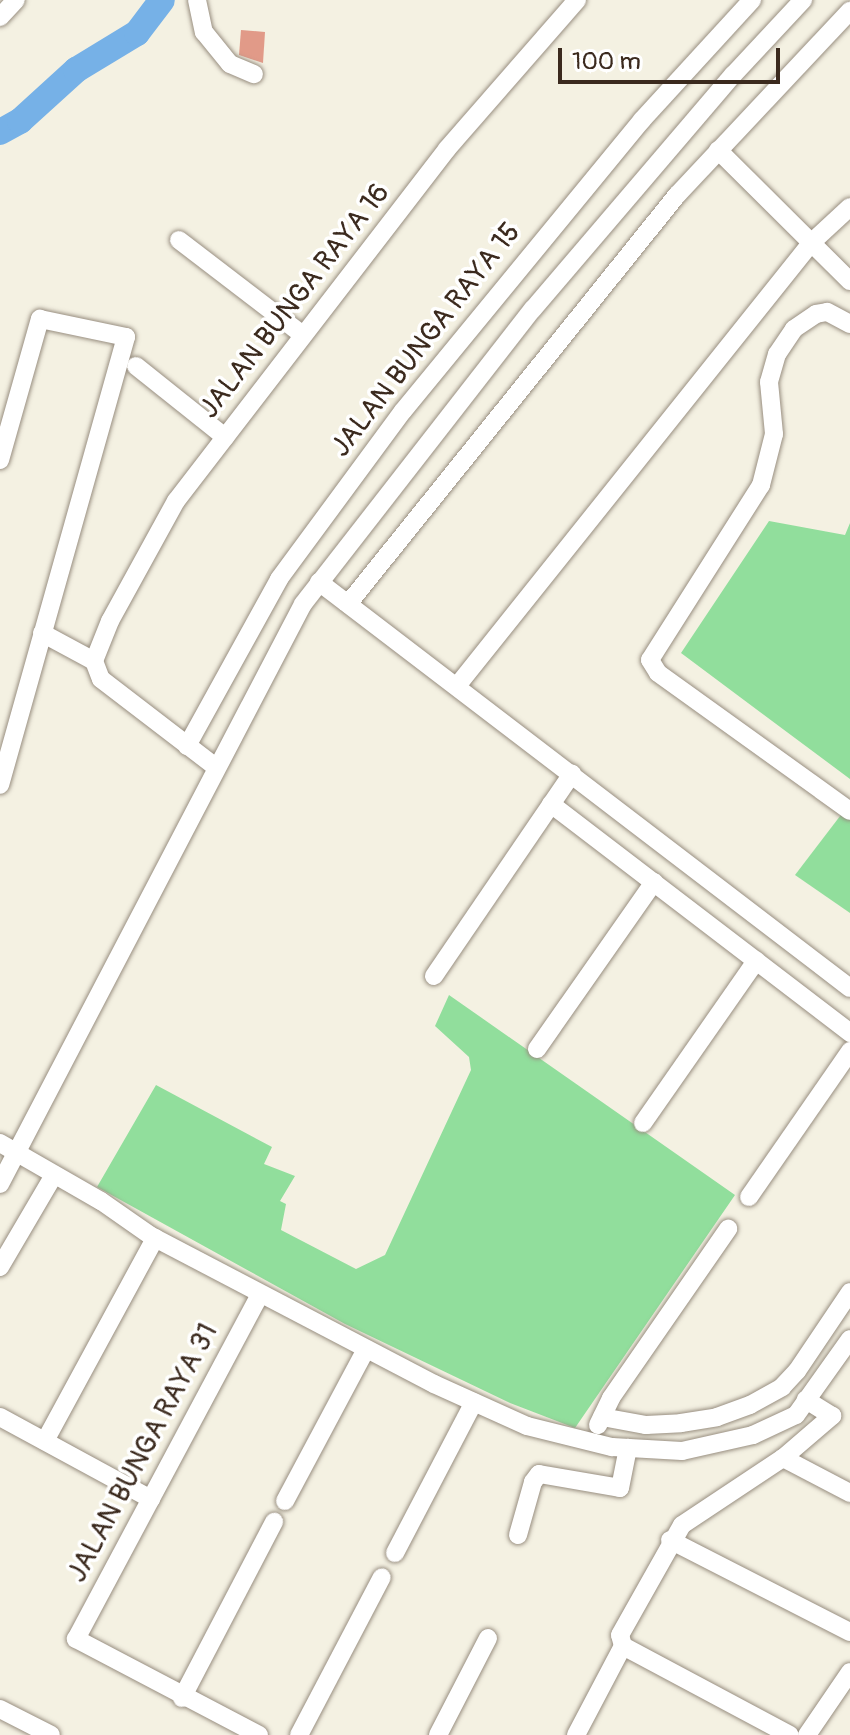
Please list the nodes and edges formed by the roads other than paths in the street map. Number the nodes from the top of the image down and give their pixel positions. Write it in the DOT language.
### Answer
graph roads {
  1 [pos="16,0"];
  2 [pos="197,0"];
  3 [pos="577,0"];
  4 [pos="752,0"];
  5 [pos="803,0"];
  6 [pos="850,11"];
  7 [pos="0,17"];
  8 [pos="254,74"];
  9 [pos="718,150"];
  10 [pos="850,207"];
  11 [pos="179,240"];
  12 [pos="811,243"];
  13 [pos="850,281"];
  14 [pos="850,324"];
  15 [pos="303,335"];
  16 [pos="136,366"];
  17 [pos="225,437"];
  18 [pos="0,460"];
  19 [pos="319,582"];
  20 [pos="348,604"];
  21 [pos="42,633"];
  22 [pos="94,661"];
  23 [pos="457,686"];
  24 [pos="187,746"];
  25 [pos="217,768"];
  26 [pos="572,774"];
  27 [pos="0,785"];
  28 [pos="551,804"];
  29 [pos="850,811"];
  30 [pos="654,882"];
  31 [pos="756,961"];
  32 [pos="434,976"];
  33 [pos="850,988"];
  34 [pos="850,1033"];
  35 [pos="537,1049"];
  36 [pos="850,1051"];
  37 [pos="643,1123"];
  38 [pos="0,1143"];
  39 [pos="18,1151"];
  40 [pos="54,1175"];
  41 [pos="0,1184"];
  42 [pos="749,1197"];
  43 [pos="728,1229"];
  44 [pos="155,1238"];
  45 [pos="0,1267"];
  46 [pos="850,1292"];
  47 [pos="260,1294"];
  48 [pos="847,1348"];
  49 [pos="366,1349"];
  50 [pos="806,1400"];
  51 [pos="474,1402"];
  52 [pos="0,1417"];
  53 [pos="602,1417"];
  54 [pos="45,1441"];
  55 [pos="591,1442"];
  56 [pos="628,1448"];
  57 [pos="783,1458"];
  58 [pos="850,1493"];
  59 [pos="151,1499"];
  60 [pos="285,1501"];
  61 [pos="274,1522"];
  62 [pos="518,1535"];
  63 [pos="670,1540"];
  64 [pos="395,1553"];
  65 [pos="382,1577"];
  66 [pos="850,1632"];
  67 [pos="488,1638"];
  68 [pos="623,1646"];
  69 [pos="850,1672"];
  70 [pos="182,1698"];
  71 [pos="0,1709"];
  72 [pos="51,1735"];
  73 [pos="259,1735"];
  74 [pos="299,1735"];
  75 [pos="438,1735"];
  76 [pos="576,1735"];
  77 [pos="790,1735"];
  78 [pos="807,1735"];
  1 -- 7 [label="street"];
  2 -- 8 [label="street"];
  3 -- 15 [label="street, JALAN BUNGA RAYA 16"];
  4 -- 24 [label="street, JALAN BUNGA RAYA 15"];
  5 -- 19 [label="street"];
  6 -- 9 [label="street"];
  9 -- 12 [label="street"];
  9 -- 20 [label="street"];
  10 -- 12 [label="street"];
  11 -- 15 [label="street"];
  12 -- 13 [label="street"];
  12 -- 23 [label="street"];
  14 -- 29 [label="street"];
  15 -- 17 [label="street, JALAN BUNGA RAYA 16"];
  16 -- 17 [label="street"];
  17 -- 22 [label="street, JALAN BUNGA RAYA 16"];
  18 -- 21 [label="street"];
  19 -- 20 [label="street"];
  19 -- 25 [label="street"];
  20 -- 23 [label="street"];
  21 -- 22 [label="street"];
  21 -- 27 [label="street"];
  22 -- 24 [label="street"];
  23 -- 26 [label="street"];
  24 -- 25 [label="street"];
  25 -- 39 [label="street"];
  26 -- 28 [label="street"];
  26 -- 33 [label="street"];
  28 -- 30 [label="street"];
  28 -- 32 [label="street"];
  30 -- 31 [label="street"];
  30 -- 35 [label="street"];
  31 -- 34 [label="street"];
  31 -- 37 [label="street"];
  36 -- 42 [label="street"];
  38 -- 39 [label="street"];
  39 -- 40 [label="street"];
  39 -- 41 [label="street"];
  40 -- 44 [label="street"];
  40 -- 45 [label="street"];
  43 -- 53 [label="street"];
  44 -- 47 [label="street"];
  44 -- 54 [label="street"];
  46 -- 53 [label="street"];
  47 -- 49 [label="street"];
  47 -- 59 [label="street, JALAN BUNGA RAYA 31"];
  48 -- 50 [label="street"];
  49 -- 51 [label="street"];
  49 -- 60 [label="street"];
  50 -- 56 [label="street"];
  50 -- 57 [label="street"];
  51 -- 55 [label="street"];
  51 -- 64 [label="street"];
  52 -- 54 [label="street"];
  53 -- 55 [label="street"];
  54 -- 59 [label="street"];
  55 -- 56 [label="street"];
  56 -- 62 [label="street"];
  57 -- 58 [label="street"];
  57 -- 63 [label="street"];
  59 -- 70 [label="street, JALAN BUNGA RAYA 31"];
  61 -- 70 [label="street"];
  63 -- 66 [label="street"];
  63 -- 68 [label="street"];
  65 -- 74 [label="street"];
  67 -- 75 [label="street"];
  68 -- 76 [label="street"];
  68 -- 77 [label="street"];
  69 -- 78 [label="street"];
  70 -- 73 [label="street"];
  71 -- 72 [label="street"];
}
